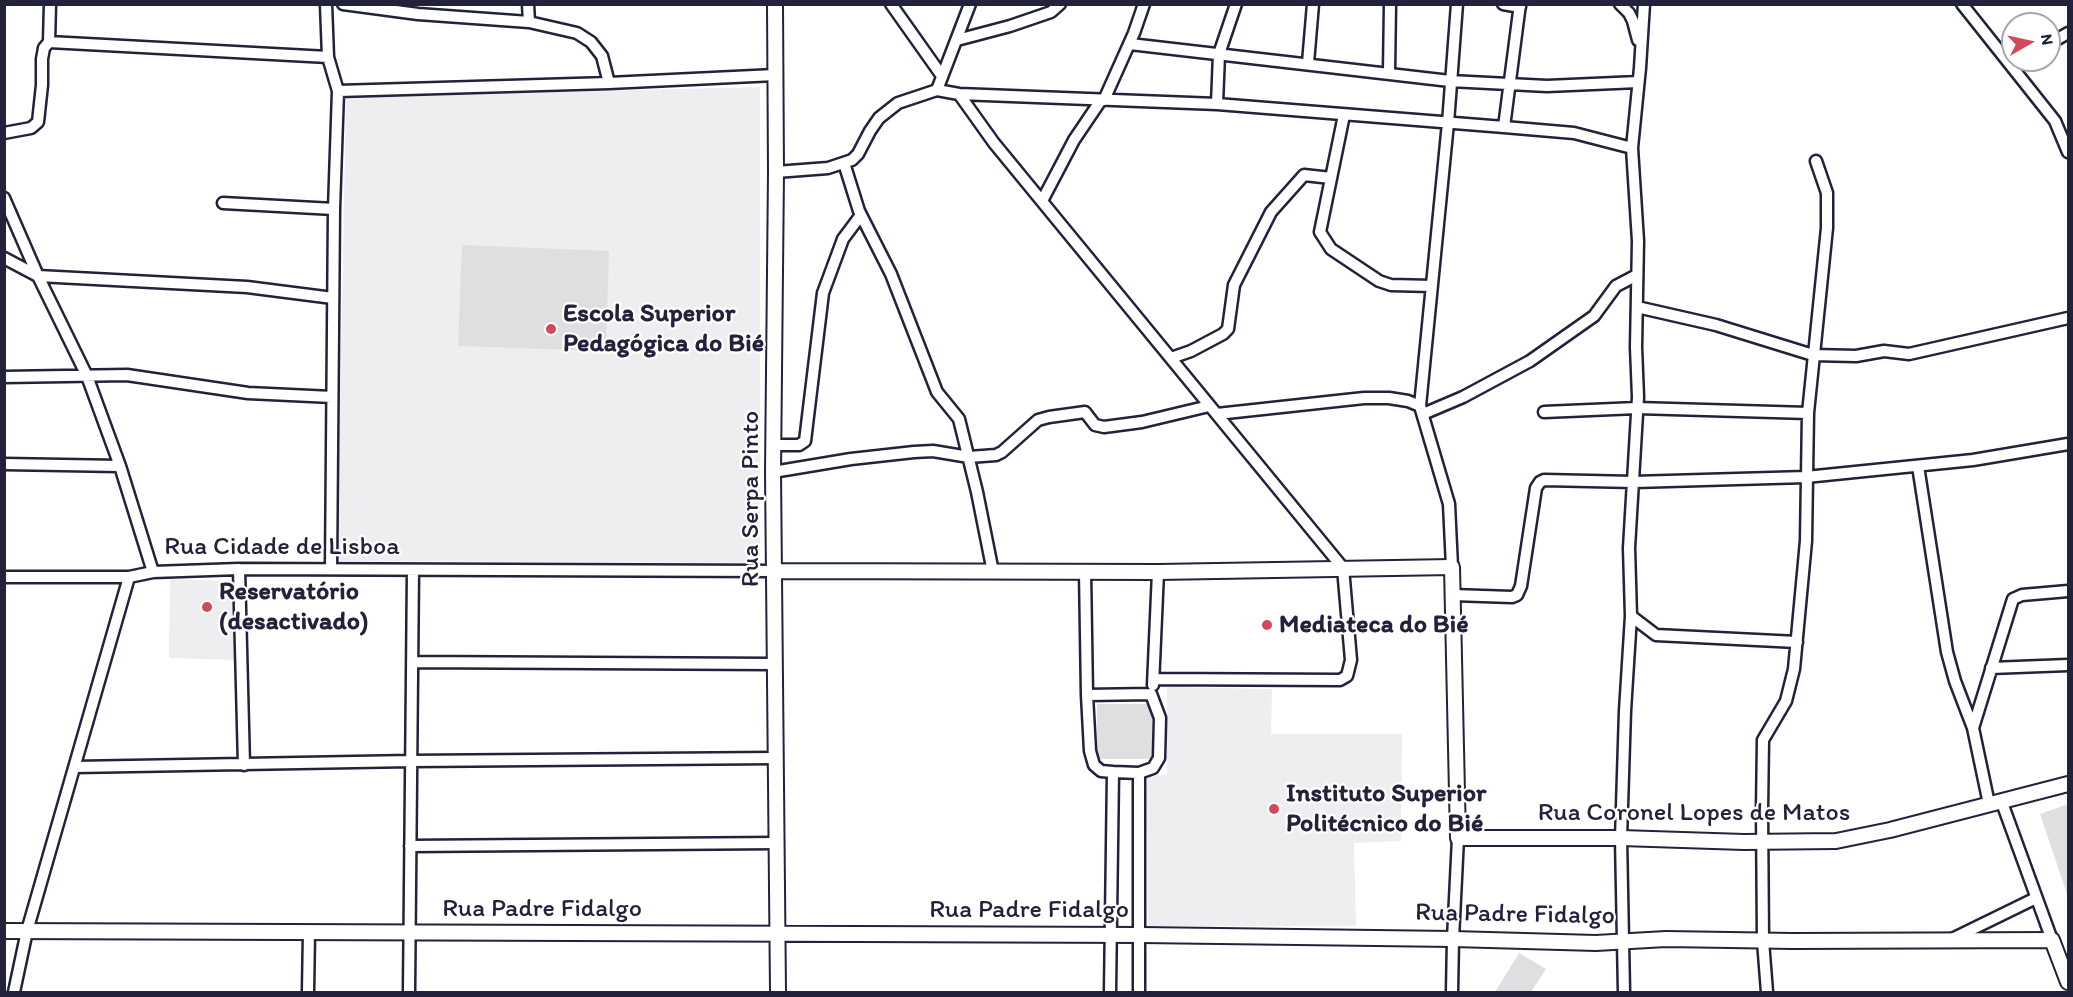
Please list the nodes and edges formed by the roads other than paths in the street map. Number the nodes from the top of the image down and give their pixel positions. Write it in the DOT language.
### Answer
graph roads {
  1 [pos="50,4"];
  2 [pos="326,4"];
  3 [pos="343,4"];
  4 [pos="528,4"];
  5 [pos="775,4"];
  6 [pos="891,4"];
  7 [pos="970,4"];
  8 [pos="1060,4"];
  9 [pos="1144,4"];
  10 [pos="1236,4"];
  11 [pos="1313,4"];
  12 [pos="1390,4"];
  13 [pos="1457,4"];
  14 [pos="1503,4"];
  15 [pos="1620,4"];
  16 [pos="1644,4"];
  17 [pos="1962,4"];
  18 [pos="1520,6"];
  19 [pos="529,22"];
  20 [pos="957,40"];
  21 [pos="49,42"];
  22 [pos="1130,44"];
  23 [pos="1640,47"];
  24 [pos="2001,51"];
  25 [pos="1219,54"];
  26 [pos="328,57"];
  27 [pos="1308,63"];
  28 [pos="1389,72"];
  29 [pos="2018,72"];
  30 [pos="775,75"];
  31 [pos="942,76"];
  32 [pos="1450,81"];
  33 [pos="1638,82"];
  34 [pos="609,83"];
  35 [pos="1510,85"];
  36 [pos="937,90"];
  37 [pos="338,91"];
  38 [pos="959,94"];
  39 [pos="1102,100"];
  40 [pos="1217,104"];
  41 [pos="1344,115"];
  42 [pos="1448,123"];
  43 [pos="1504,127"];
  44 [pos="4,133"];
  45 [pos="1632,148"];
  46 [pos="2068,153"];
  47 [pos="1816,162"];
  48 [pos="844,163"];
  49 [pos="776,172"];
  50 [pos="1331,178"];
  51 [pos="4,198"];
  52 [pos="1042,201"];
  53 [pos="223,203"];
  54 [pos="334,209"];
  55 [pos="861,214"];
  56 [pos="4,258"];
  57 [pos="1637,275"];
  58 [pos="38,276"];
  59 [pos="1432,286"];
  60 [pos="333,298"];
  61 [pos="1636,307"];
  62 [pos="2068,318"];
  63 [pos="1814,355"];
  64 [pos="1171,358"];
  65 [pos="4,376"];
  66 [pos="87,376"];
  67 [pos="332,397"];
  68 [pos="1637,408"];
  69 [pos="1213,410"];
  70 [pos="1421,410"];
  71 [pos="1544,412"];
  72 [pos="1808,413"];
  73 [pos="2068,444"];
  74 [pos="774,445"];
  75 [pos="969,458"];
  76 [pos="4,464"];
  77 [pos="120,466"];
  78 [pos="1918,466"];
  79 [pos="773,472"];
  80 [pos="1806,477"];
  81 [pos="1634,482"];
  82 [pos="1452,567"];
  83 [pos="1343,568"];
  84 [pos="239,569"];
  85 [pos="331,569"];
  86 [pos="413,570"];
  87 [pos="776,571"];
  88 [pos="1085,571"];
  89 [pos="153,572"];
  90 [pos="993,572"];
  91 [pos="1158,572"];
  92 [pos="4,577"];
  93 [pos="129,577"];
  94 [pos="2068,591"];
  95 [pos="1453,595"];
  96 [pos="1631,616"];
  97 [pos="1797,642"];
  98 [pos="412,662"];
  99 [pos="774,664"];
  100 [pos="2068,665"];
  101 [pos="1991,668"];
  102 [pos="1154,679"];
  103 [pos="1151,694"];
  104 [pos="1087,695"];
  105 [pos="1973,728"];
  106 [pos="775,758"];
  107 [pos="411,761"];
  108 [pos="244,765"];
  109 [pos="75,767"];
  110 [pos="1113,772"];
  111 [pos="1139,773"];
  112 [pos="2068,784"];
  113 [pos="1995,802"];
  114 [pos="1458,838"];
  115 [pos="1621,838"];
  116 [pos="1763,841"];
  117 [pos="777,843"];
  118 [pos="410,846"];
  119 [pos="2036,898"];
  120 [pos="4,931"];
  121 [pos="27,931"];
  122 [pos="309,932"];
  123 [pos="408,933"];
  124 [pos="778,933"];
  125 [pos="1110,935"];
  126 [pos="1141,935"];
  127 [pos="1453,939"];
  128 [pos="1950,940"];
  129 [pos="2052,940"];
  130 [pos="1624,941"];
  131 [pos="1763,941"];
  132 [pos="2068,982"];
  133 [pos="14,993"];
  134 [pos="308,993"];
  135 [pos="409,993"];
  136 [pos="778,993"];
  137 [pos="1110,993"];
  138 [pos="1139,993"];
  139 [pos="1452,993"];
  140 [pos="1624,993"];
  141 [pos="1767,993"];
  1 -- 21 [label="street"];
  2 -- 26 [label="street"];
  3 -- 19 [label="street"];
  4 -- 19 [label="street"];
  5 -- 30 [label="street, Rua Serpa Pinto"];
  6 -- 31 [label="street"];
  7 -- 20 [label="street"];
  8 -- 20 [label="street"];
  9 -- 22 [label="street"];
  10 -- 25 [label="street"];
  11 -- 27 [label="street"];
  12 -- 28 [label="street"];
  13 -- 32 [label="street"];
  14 -- 18 [label="street"];
  15 -- 23 [label="street"];
  16 -- 23 [label="street"];
  17 -- 24 [label="street"];
  18 -- 35 [label="street"];
  19 -- 34 [label="street"];
  20 -- 31 [label="street"];
  21 -- 26 [label="street"];
  21 -- 44 [label="street"];
  22 -- 25 [label="street"];
  22 -- 39 [label="street"];
  23 -- 33 [label="street"];
  25 -- 27 [label="street"];
  25 -- 40 [label="street"];
  26 -- 37 [label="street"];
  27 -- 28 [label="street"];
  28 -- 32 [label="street"];
  29 -- 46 [label="street"];
  30 -- 34 [label="street"];
  30 -- 49 [label="street, Rua Serpa Pinto"];
  31 -- 36 [label="street"];
  32 -- 35 [label="street"];
  32 -- 42 [label="street"];
  33 -- 35 [label="street"];
  33 -- 45 [label="street"];
  34 -- 37 [label="street"];
  35 -- 43 [label="street"];
  36 -- 38 [label="street"];
  36 -- 48 [label="street"];
  37 -- 54 [label="street"];
  38 -- 39 [label="street"];
  38 -- 52 [label="street"];
  39 -- 40 [label="street"];
  39 -- 52 [label="street"];
  40 -- 41 [label="street"];
  41 -- 42 [label="street"];
  41 -- 50 [label="street"];
  42 -- 43 [label="street"];
  42 -- 59 [label="street"];
  43 -- 45 [label="street"];
  45 -- 57 [label="street"];
  47 -- 63 [label="street"];
  48 -- 49 [label="street"];
  48 -- 55 [label="street"];
  49 -- 74 [label="street, Rua Serpa Pinto"];
  50 -- 59 [label="street"];
  50 -- 64 [label="street"];
  51 -- 58 [label="street, Rua Cidade de Lisboa"];
  52 -- 64 [label="street"];
  53 -- 54 [label="street"];
  54 -- 60 [label="street"];
  55 -- 74 [label="street"];
  55 -- 75 [label="street"];
  56 -- 58 [label="street"];
  57 -- 61 [label="street"];
  57 -- 70 [label="street"];
  58 -- 60 [label="street"];
  58 -- 66 [label="street, Rua Cidade de Lisboa"];
  59 -- 70 [label="street"];
  60 -- 67 [label="street"];
  61 -- 63 [label="street"];
  61 -- 68 [label="street"];
  62 -- 63 [label="street"];
  63 -- 72 [label="street"];
  64 -- 69 [label="street"];
  65 -- 66 [label="street"];
  66 -- 67 [label="street"];
  66 -- 77 [label="street, Rua Cidade de Lisboa"];
  67 -- 85 [label="street"];
  68 -- 71 [label="street"];
  68 -- 72 [label="street"];
  68 -- 81 [label="street"];
  69 -- 70 [label="street"];
  69 -- 75 [label="street"];
  69 -- 83 [label="street"];
  70 -- 82 [label="street"];
  72 -- 80 [label="street"];
  73 -- 78 [label="street"];
  74 -- 79 [label="street, Rua Serpa Pinto"];
  75 -- 79 [label="street"];
  75 -- 90 [label="street"];
  76 -- 77 [label="street"];
  77 -- 89 [label="street, Rua Cidade de Lisboa"];
  78 -- 80 [label="street"];
  78 -- 105 [label="street"];
  79 -- 87 [label="street, Rua Serpa Pinto"];
  80 -- 81 [label="street"];
  80 -- 97 [label="street"];
  81 -- 95 [label="street"];
  81 -- 96 [label="street"];
  82 -- 83 [label="street"];
  82 -- 95 [label="street"];
  83 -- 91 [label="street"];
  83 -- 102 [label="street"];
  84 -- 85 [label="street, Rua Cidade de Lisboa"];
  84 -- 89 [label="street, Rua Cidade de Lisboa"];
  84 -- 108 [label="street"];
  85 -- 86 [label="street, Rua Cidade de Lisboa"];
  86 -- 87 [label="street, Rua Cidade de Lisboa"];
  86 -- 98 [label="street"];
  87 -- 90 [label="street"];
  87 -- 99 [label="street, Rua Serpa Pinto"];
  88 -- 90 [label="street"];
  88 -- 91 [label="street"];
  88 -- 104 [label="street"];
  89 -- 93 [label="street"];
  91 -- 102 [label="street"];
  92 -- 93 [label="street"];
  93 -- 109 [label="street"];
  94 -- 101 [label="street"];
  95 -- 114 [label="street"];
  96 -- 97 [label="street"];
  96 -- 115 [label="street"];
  97 -- 116 [label="street"];
  98 -- 99 [label="street"];
  98 -- 107 [label="street"];
  99 -- 106 [label="street, Rua Serpa Pinto"];
  100 -- 101 [label="street"];
  101 -- 105 [label="street"];
  102 -- 103 [label="street"];
  103 -- 104 [label="street"];
  103 -- 111 [label="street"];
  104 -- 110 [label="street"];
  105 -- 113 [label="street"];
  106 -- 107 [label="street"];
  106 -- 117 [label="street, Rua Serpa Pinto"];
  107 -- 108 [label="street"];
  107 -- 118 [label="street"];
  108 -- 109 [label="street"];
  109 -- 121 [label="street"];
  110 -- 111 [label="street"];
  110 -- 125 [label="street"];
  111 -- 126 [label="street"];
  112 -- 113 [label="street, Rua Coronel Lopes de Matos"];
  113 -- 116 [label="street, Rua Coronel Lopes de Matos"];
  113 -- 119 [label="street"];
  114 -- 115 [label="street, Rua Coronel Lopes de Matos"];
  114 -- 127 [label="street"];
  115 -- 116 [label="street, Rua Coronel Lopes de Matos"];
  115 -- 130 [label="street"];
  116 -- 131 [label="street"];
  117 -- 118 [label="street"];
  117 -- 124 [label="street, Rua Serpa Pinto"];
  118 -- 123 [label="street"];
  119 -- 128 [label="street"];
  119 -- 129 [label="street"];
  120 -- 121 [label="street, Rua Padre Fidalgo"];
  121 -- 122 [label="street, Rua Padre Fidalgo"];
  121 -- 133 [label="street"];
  122 -- 123 [label="street, Rua Padre Fidalgo"];
  122 -- 134 [label="street"];
  123 -- 124 [label="street, Rua Padre Fidalgo"];
  123 -- 135 [label="street"];
  124 -- 125 [label="street, Rua Padre Fidalgo"];
  124 -- 136 [label="street, Rua Serpa Pinto"];
  125 -- 126 [label="street, Rua Padre Fidalgo"];
  125 -- 137 [label="street"];
  126 -- 127 [label="street, Rua Padre Fidalgo"];
  126 -- 138 [label="street"];
  127 -- 130 [label="street, Rua Padre Fidalgo"];
  127 -- 139 [label="street"];
  128 -- 129 [label="street, Rua Padre Fidalgo"];
  128 -- 131 [label="street, Rua Padre Fidalgo"];
  129 -- 132 [label="street"];
  130 -- 131 [label="street, Rua Padre Fidalgo"];
  130 -- 140 [label="street"];
  131 -- 141 [label="street"];
}
